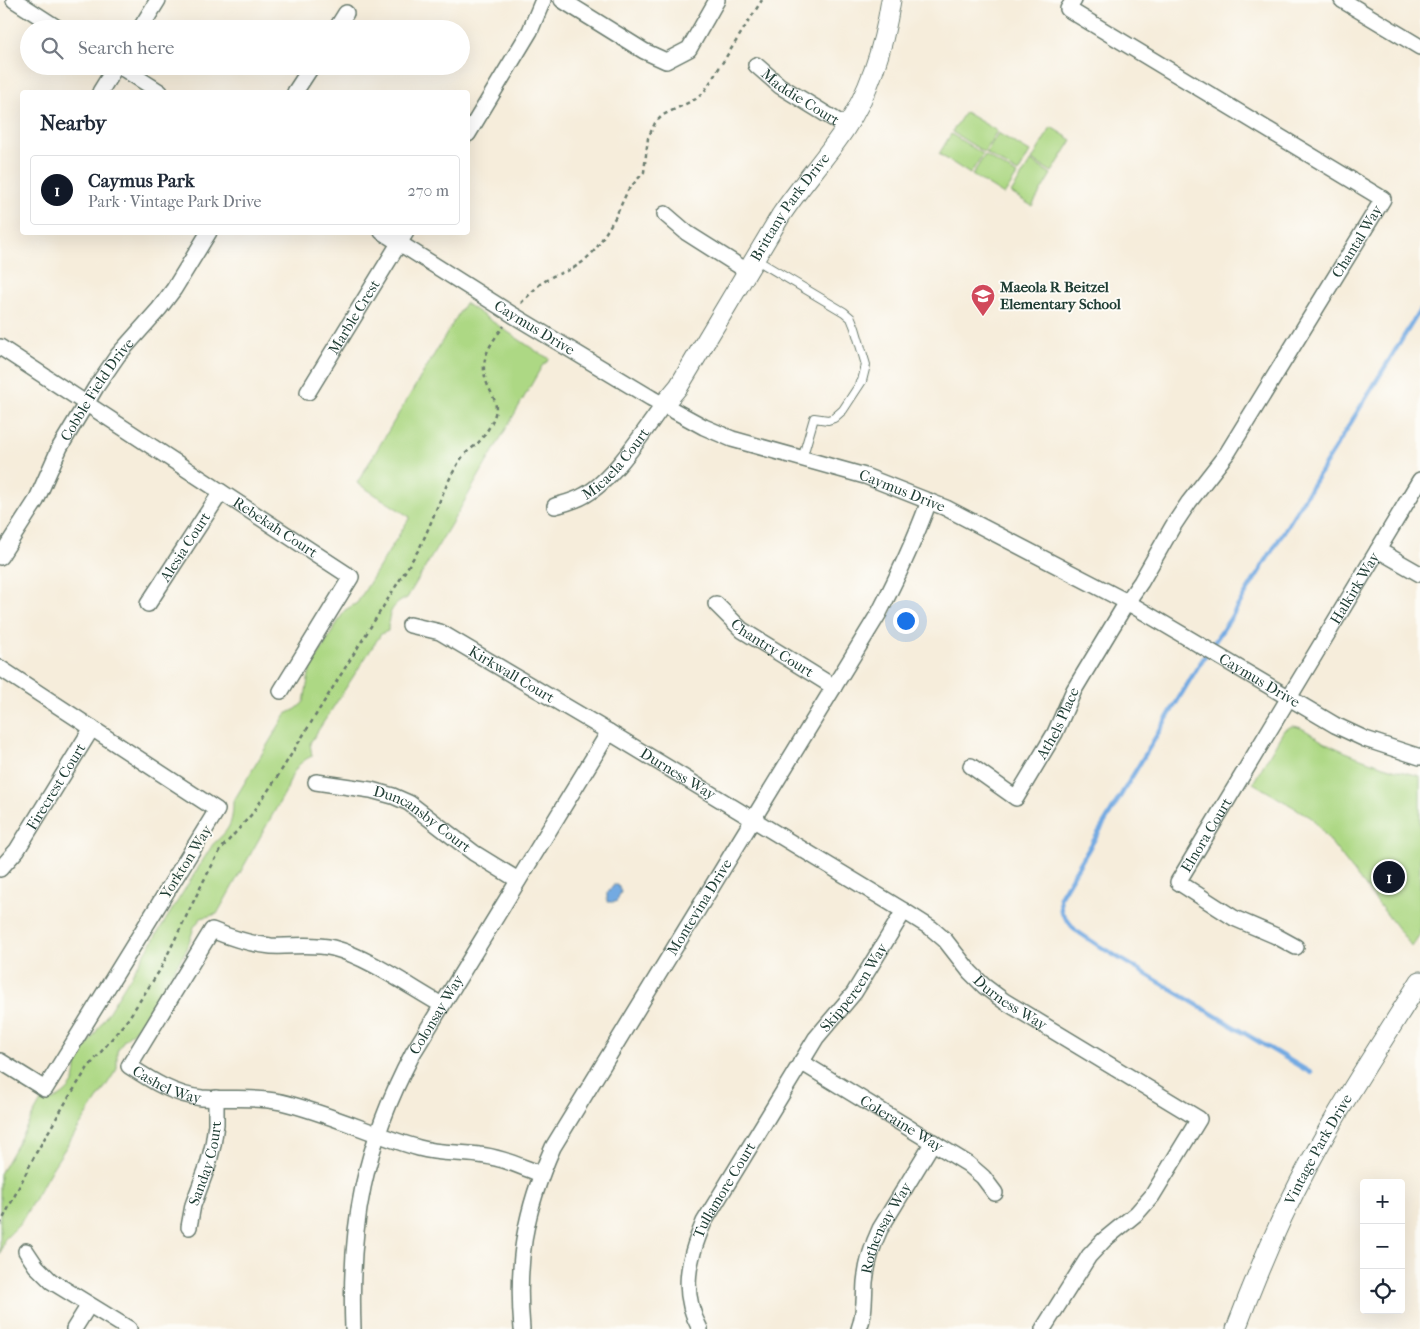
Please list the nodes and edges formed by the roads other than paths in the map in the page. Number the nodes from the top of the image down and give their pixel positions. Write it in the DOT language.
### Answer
graph roads {
  1 [pos="14,0"];
  2 [pos="158,0"];
  3 [pos="543,0"];
  4 [pos="562,0"];
  5 [pos="717,0"];
  6 [pos="891,0"];
  7 [pos="1074,0"];
  8 [pos="1342,0"];
  9 [pos="346,13"];
  10 [pos="45,20"];
  11 [pos="146,20"];
  12 [pos="342,20"];
  13 [pos="1420,47"];
  14 [pos="756,65"];
  15 [pos="111,75"];
  16 [pos="132,75"];
  17 [pos="306,75"];
  18 [pos="101,90"];
  19 [pos="157,90"];
  20 [pos="297,90"];
  21 [pos="847,127"];
  22 [pos="470,131"];
  23 [pos="665,214"];
  24 [pos="206,235"];
  25 [pos="403,238"];
  26 [pos="751,265"];
  27 [pos="0,347"];
  28 [pos="308,392"];
  29 [pos="87,403"];
  30 [pos="664,404"];
  31 [pos="802,458"];
  32 [pos="1420,480"];
  33 [pos="221,492"];
  34 [pos="929,501"];
  35 [pos="555,506"];
  36 [pos="1378,550"];
  37 [pos="0,557"];
  38 [pos="1420,574"];
  39 [pos="1127,602"];
  40 [pos="148,604"];
  41 [pos="716,604"];
  42 [pos="410,625"];
  43 [pos="0,668"];
  44 [pos="834,687"];
  45 [pos="281,691"];
  46 [pos="1289,698"];
  47 [pos="92,728"];
  48 [pos="609,732"];
  49 [pos="1420,757"];
  50 [pos="971,766"];
  51 [pos="316,782"];
  52 [pos="753,819"];
  53 [pos="0,869"];
  54 [pos="518,880"];
  55 [pos="904,911"];
  56 [pos="1296,947"];
  57 [pos="1420,981"];
  58 [pos="442,1005"];
  59 [pos="0,1061"];
  60 [pos="801,1062"];
  61 [pos="216,1098"];
  62 [pos="377,1133"];
  63 [pos="933,1142"];
  64 [pos="541,1174"];
  65 [pos="995,1193"];
  66 [pos="189,1227"];
  67 [pos="26,1251"];
  68 [pos="89,1305"];
  69 [pos="865,1327"];
  70 [pos="74,1329"];
  71 [pos="129,1329"];
  72 [pos="353,1329"];
  73 [pos="522,1329"];
  74 [pos="700,1329"];
  75 [pos="1043,1329"];
  76 [pos="1236,1329"];
  1 -- 10 [label="street"];
  2 -- 11 [label="street"];
  3 -- 22 [label="street"];
  4 -- 5 [label="street"];
  6 -- 21 [label="street, Brittany Park Drive"];
  7 -- 39 [label="street, Chantal Way"];
  8 -- 13 [label="street"];
  9 -- 12 [label="street"];
  14 -- 21 [label="street, Maddie Court"];
  15 -- 18 [label="street"];
  16 -- 19 [label="street"];
  17 -- 20 [label="street"];
  21 -- 26 [label="street, Brittany Park Drive"];
  23 -- 26 [label="street"];
  24 -- 29 [label="street, Cobble Field Drive"];
  25 -- 28 [label="street, Marble Crest"];
  25 -- 30 [label="street, Caymus Drive"];
  26 -- 30 [label="street, Brittany Park Drive"];
  26 -- 31 [label="lane"];
  27 -- 29 [label="street, Rebekah Court"];
  29 -- 33 [label="street, Rebekah Court"];
  29 -- 37 [label="street, Cobble Field Drive"];
  30 -- 31 [label="street, Caymus Drive"];
  30 -- 35 [label="street, Micaela Court"];
  31 -- 34 [label="street, Caymus Drive"];
  32 -- 36 [label="street, Halkirk Way"];
  33 -- 40 [label="street, Alesia Court"];
  33 -- 45 [label="street, Rebekah Court"];
  34 -- 39 [label="street, Caymus Drive"];
  34 -- 44 [label="street, Montevina Drive"];
  36 -- 38 [label="street"];
  36 -- 46 [label="street, Halkirk Way"];
  39 -- 46 [label="street, Caymus Drive"];
  39 -- 50 [label="street, Athels Place"];
  41 -- 44 [label="street, Chantry Court"];
  42 -- 48 [label="street, Kirkwall Court"];
  43 -- 47 [label="street, Yorkton Way"];
  44 -- 52 [label="street, Montevina Drive"];
  46 -- 49 [label="street, Caymus Drive"];
  46 -- 56 [label="street, Elnora Court"];
  47 -- 53 [label="street, Firecrest Court"];
  47 -- 59 [label="street, Yorkton Way"];
  48 -- 52 [label="street, Durness Way"];
  48 -- 54 [label="street, Colonsay Way"];
  51 -- 54 [label="street, Duncansby Court"];
  52 -- 55 [label="street, Durness Way"];
  52 -- 64 [label="street, Montevina Drive"];
  54 -- 58 [label="street, Colonsay Way"];
  55 -- 60 [label="street, Skippereen Way"];
  55 -- 75 [label="street, Durness Way"];
  57 -- 76 [label="street, Vintage Park Drive"];
  58 -- 61 [label="street, Cashel Way"];
  58 -- 62 [label="street, Colonsay Way"];
  60 -- 63 [label="street, Coleraine Way"];
  60 -- 74 [label="street, Tullamore Court"];
  61 -- 62 [label="street, Cashel Way"];
  61 -- 66 [label="street, Sanday Court"];
  62 -- 64 [label="street, Cashel Way"];
  62 -- 72 [label="street, Colonsay Way"];
  63 -- 65 [label="street, Coleraine Way"];
  63 -- 69 [label="street, Rothensay Way"];
  64 -- 73 [label="street, Montevina Drive"];
  67 -- 68 [label="street"];
  68 -- 70 [label="street"];
  68 -- 71 [label="street"];
}
